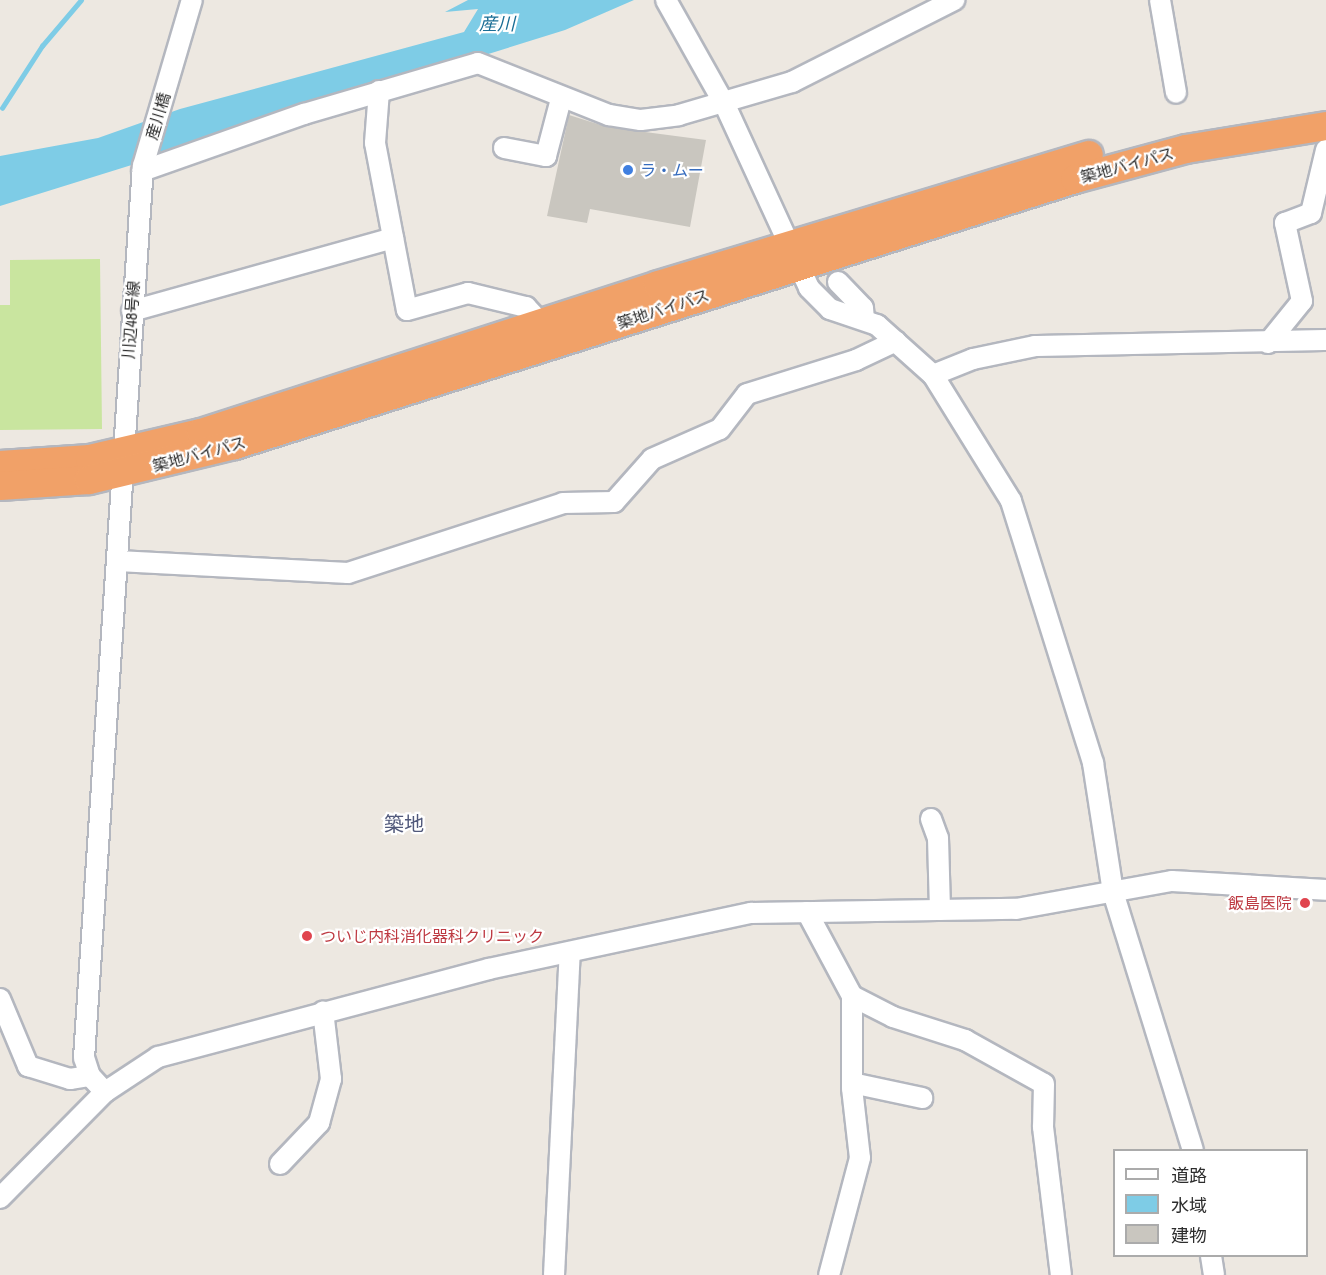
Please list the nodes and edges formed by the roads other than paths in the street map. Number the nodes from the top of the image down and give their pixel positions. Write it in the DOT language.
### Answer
graph roads {
  1 [pos="192,0"];
  2 [pos="666,0"];
  3 [pos="954,0"];
  4 [pos="1160,0"];
  5 [pos="379,91"];
  6 [pos="1176,93"];
  7 [pos="561,99"];
  8 [pos="725,105"];
  9 [pos="1326,107"];
  10 [pos="1326,126"];
  11 [pos="504,148"];
  12 [pos="1326,150"];
  13 [pos="143,168"];
  14 [pos="393,238"];
  15 [pos="795,255"];
  16 [pos="838,282"];
  17 [pos="132,311"];
  18 [pos="864,320"];
  19 [pos="541,323"];
  20 [pos="1326,340"];
  21 [pos="896,341"];
  22 [pos="1268,343"];
  23 [pos="933,375"];
  24 [pos="122,463"];
  25 [pos="0,465"];
  26 [pos="0,486"];
  27 [pos="118,561"];
  28 [pos="931,819"];
  29 [pos="1326,890"];
  30 [pos="1113,892"];
  31 [pos="940,910"];
  32 [pos="807,912"];
  33 [pos="570,952"];
  34 [pos="852,996"];
  35 [pos="0,999"];
  36 [pos="323,1011"];
  37 [pos="90,1076"];
  38 [pos="852,1083"];
  39 [pos="105,1092"];
  40 [pos="922,1098"];
  41 [pos="1193,1149"];
  42 [pos="280,1164"];
  43 [pos="0,1198"];
  44 [pos="1211,1257"];
  45 [pos="554,1275"];
  46 [pos="829,1275"];
  47 [pos="1061,1275"];
  48 [pos="1214,1275"];
  1 -- 13 [label="street, 産川橋"];
  2 -- 8 [label="street"];
  3 -- 8 [label="street"];
  4 -- 6 [label="street"];
  5 -- 7 [label="street"];
  5 -- 13 [label="street"];
  5 -- 14 [label="street"];
  7 -- 8 [label="street"];
  7 -- 11 [label="street"];
  8 -- 15 [label="street"];
  9 -- 15 [label="highway, 築地バイパス"];
  10 -- 15 [label="highway, 築地バイパス"];
  12 -- 22 [label="street"];
  13 -- 17 [label="street, 川辺48号線"];
  14 -- 17 [label="street"];
  14 -- 19 [label="street"];
  15 -- 18 [label="street"];
  15 -- 19 [label="highway, 築地バイパス"];
  15 -- 24 [label="highway, 築地バイパス"];
  16 -- 18 [label="street"];
  17 -- 24 [label="street, 川辺48号線"];
  18 -- 21 [label="street"];
  19 -- 24 [label="highway, 築地バイパス"];
  20 -- 22 [label="street"];
  21 -- 23 [label="street"];
  21 -- 27 [label="street"];
  22 -- 23 [label="street"];
  23 -- 30 [label="street"];
  24 -- 25 [label="highway, 築地バイパス"];
  24 -- 26 [label="highway, 築地バイパス"];
  24 -- 27 [label="street, 川辺48号線"];
  27 -- 37 [label="street, 川辺48号線"];
  28 -- 31 [label="street"];
  29 -- 30 [label="street"];
  30 -- 31 [label="street"];
  30 -- 41 [label="street"];
  31 -- 32 [label="street"];
  32 -- 33 [label="street"];
  32 -- 34 [label="street"];
  33 -- 36 [label="street"];
  33 -- 45 [label="street"];
  34 -- 38 [label="street"];
  34 -- 47 [label="street"];
  35 -- 37 [label="street"];
  36 -- 39 [label="street"];
  36 -- 42 [label="street"];
  37 -- 39 [label="street"];
  38 -- 40 [label="street"];
  38 -- 46 [label="street"];
  39 -- 43 [label="street"];
  44 -- 48 [label="street"];
}
